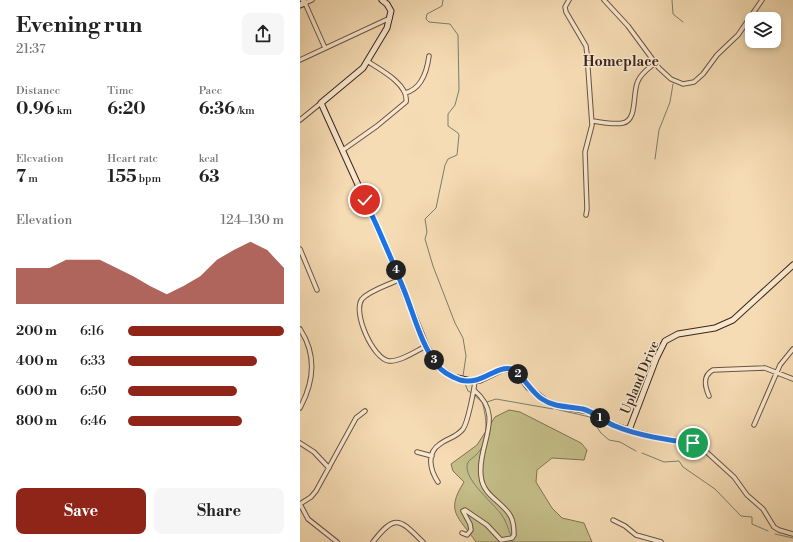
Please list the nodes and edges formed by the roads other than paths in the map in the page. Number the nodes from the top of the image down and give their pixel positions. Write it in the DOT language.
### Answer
graph roads {
  1 [pos="312,0"];
  2 [pos="382,0"];
  3 [pos="569,0"];
  4 [pos="604,0"];
  5 [pos="762,0"];
  6 [pos="303,3"];
  7 [pos="391,18"];
  8 [pos="326,48"];
  9 [pos="429,56"];
  10 [pos="300,60"];
  11 [pos="367,60"];
  12 [pos="655,63"];
  13 [pos="405,93"];
  14 [pos="321,103"];
  15 [pos="300,120"];
  16 [pos="592,121"];
  17 [pos="343,150"];
  18 [pos="586,215"];
  19 [pos="300,249"];
  20 [pos="793,265"];
  21 [pos="400,279"];
  22 [pos="318,290"];
  23 [pos="300,329"];
  24 [pos="426,346"];
  25 [pos="793,349"];
  26 [pos="777,372"];
  27 [pos="793,379"];
  28 [pos="475,381"];
  29 [pos="474,391"];
  30 [pos="709,396"];
  31 [pos="300,408"];
  32 [pos="365,411"];
  33 [pos="754,425"];
  34 [pos="628,430"];
  35 [pos="300,443"];
  36 [pos="416,452"];
  37 [pos="432,456"];
  38 [pos="329,468"];
  39 [pos="438,482"];
  40 [pos="300,504"];
  41 [pos="613,520"];
  42 [pos="462,533"];
  43 [pos="793,534"];
  44 [pos="337,542"];
  45 [pos="373,542"];
  46 [pos="423,542"];
  47 [pos="661,542"];
  1 -- 6 [label="street"];
  2 -- 7 [label="street"];
  3 -- 16 [label="street"];
  4 -- 12 [label="street"];
  5 -- 12 [label="street"];
  6 -- 8 [label="street"];
  7 -- 8 [label="street"];
  7 -- 11 [label="street"];
  8 -- 10 [label="street"];
  9 -- 13 [label="street"];
  11 -- 13 [label="street"];
  11 -- 14 [label="street"];
  12 -- 16 [label="street"];
  13 -- 17 [label="street"];
  14 -- 15 [label="street"];
  14 -- 17 [label="street"];
  16 -- 18 [label="street"];
  17 -- 21 [label="street"];
  19 -- 22 [label="street"];
  20 -- 34 [label="street, Upland Drive"];
  21 -- 24 [label="street"];
  21 -- 24 [label="street"];
  23 -- 31 [label="street"];
  24 -- 28 [label="street"];
  25 -- 26 [label="street"];
  26 -- 27 [label="street"];
  26 -- 30 [label="street"];
  26 -- 33 [label="street"];
  28 -- 29 [label="street"];
  28 -- 34 [label="street"];
  29 -- 37 [label="street"];
  29 -- 42 [label="street"];
  32 -- 38 [label="street"];
  34 -- 43 [label="street"];
  35 -- 38 [label="street"];
  36 -- 37 [label="street"];
  37 -- 39 [label="street"];
  38 -- 40 [label="street"];
  40 -- 44 [label="street"];
  41 -- 47 [label="street"];
  45 -- 46 [label="street"];
}
